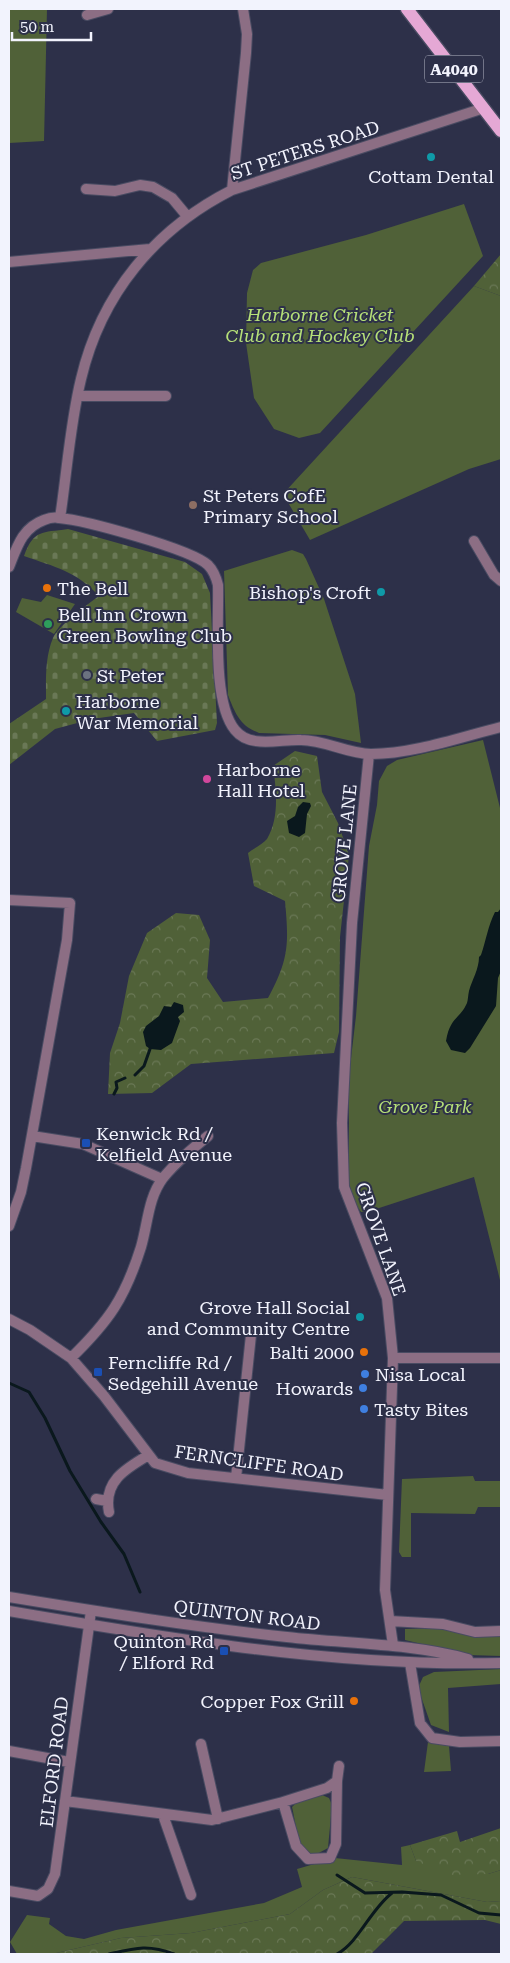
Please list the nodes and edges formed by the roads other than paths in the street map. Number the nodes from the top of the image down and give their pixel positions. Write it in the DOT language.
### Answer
graph roads {
  1 [pos="108,9"];
  2 [pos="243,9"];
  3 [pos="407,9"];
  4 [pos="87,15"];
  5 [pos="484,108"];
  6 [pos="501,131"];
  7 [pos="86,189"];
  8 [pos="232,190"];
  9 [pos="187,216"];
  10 [pos="150,249"];
  11 [pos="9,262"];
  12 [pos="78,396"];
  13 [pos="166,396"];
  14 [pos="60,518"];
  15 [pos="474,541"];
  16 [pos="9,567"];
  17 [pos="501,581"];
  18 [pos="501,727"];
  19 [pos="369,754"];
  20 [pos="9,900"];
  21 [pos="32,1136"];
  22 [pos="208,1136"];
  23 [pos="162,1179"];
  24 [pos="9,1226"];
  25 [pos="9,1318"];
  26 [pos="251,1335"];
  27 [pos="71,1358"];
  28 [pos="392,1358"];
  29 [pos="501,1358"];
  30 [pos="148,1456"];
  31 [pos="236,1478"];
  32 [pos="388,1495"];
  33 [pos="109,1512"];
  34 [pos="9,1597"];
  35 [pos="9,1611"];
  36 [pos="91,1611"];
  37 [pos="390,1621"];
  38 [pos="90,1625"];
  39 [pos="501,1631"];
  40 [pos="376,1645"];
  41 [pos="393,1645"];
  42 [pos="418,1649"];
  43 [pos="375,1661"];
  44 [pos="482,1663"];
  45 [pos="501,1663"];
  46 [pos="413,1664"];
  47 [pos="501,1741"];
  48 [pos="201,1744"];
  49 [pos="9,1751"];
  50 [pos="69,1762"];
  51 [pos="339,1766"];
  52 [pos="337,1781"];
  53 [pos="65,1801"];
  54 [pos="283,1802"];
  55 [pos="163,1815"];
  56 [pos="218,1819"];
  57 [pos="9,1891"];
  58 [pos="191,1895"];
  1 -- 4 [label="street"];
  2 -- 8 [label="street"];
  3 -- 5 [label="main road, A4040"];
  5 -- 6 [label="main road, A4040"];
  5 -- 8 [label="street, ST PETERS ROAD"];
  7 -- 9 [label="street"];
  8 -- 9 [label="street, ST PETERS ROAD"];
  9 -- 10 [label="street, ST PETERS ROAD"];
  10 -- 11 [label="street"];
  10 -- 12 [label="street, ST PETERS ROAD"];
  12 -- 13 [label="street"];
  12 -- 14 [label="street, ST PETERS ROAD"];
  14 -- 16 [label="street"];
  14 -- 19 [label="street"];
  15 -- 17 [label="street"];
  18 -- 19 [label="street"];
  19 -- 28 [label="street, GROVE LANE"];
  20 -- 21 [label="street"];
  21 -- 23 [label="street"];
  21 -- 24 [label="street"];
  22 -- 23 [label="street"];
  23 -- 27 [label="street"];
  25 -- 27 [label="street, FERNCLIFFE ROAD"];
  26 -- 31 [label="street"];
  27 -- 30 [label="street, FERNCLIFFE ROAD"];
  28 -- 29 [label="street"];
  28 -- 32 [label="street, GROVE LANE"];
  30 -- 31 [label="street, FERNCLIFFE ROAD"];
  30 -- 33 [label="street"];
  31 -- 32 [label="street, FERNCLIFFE ROAD"];
  32 -- 37 [label="street, GROVE LANE"];
  34 -- 36 [label="street, QUINTON ROAD"];
  35 -- 38 [label="street, QUINTON ROAD"];
  36 -- 38 [label="street, ELFORD ROAD"];
  36 -- 40 [label="street, QUINTON ROAD"];
  37 -- 39 [label="street"];
  37 -- 41 [label="street, GROVE LANE"];
  38 -- 43 [label="street, QUINTON ROAD"];
  38 -- 50 [label="street, ELFORD ROAD"];
  40 -- 41 [label="street, QUINTON ROAD"];
  40 -- 43 [label="street"];
  41 -- 42 [label="street, QUINTON ROAD"];
  42 -- 44 [label="street, QUINTON ROAD"];
  42 -- 46 [label="street"];
  43 -- 46 [label="street, QUINTON ROAD"];
  44 -- 45 [label="street, QUINTON ROAD"];
  44 -- 46 [label="street, QUINTON ROAD"];
  46 -- 47 [label="street"];
  48 -- 56 [label="street"];
  49 -- 50 [label="street"];
  50 -- 53 [label="street, ELFORD ROAD"];
  51 -- 52 [label="street"];
  52 -- 54 [label="street"];
  52 -- 54 [label="street"];
  53 -- 55 [label="street"];
  53 -- 57 [label="street, ELFORD ROAD"];
  54 -- 56 [label="street"];
  55 -- 56 [label="street"];
  55 -- 58 [label="street"];
}
